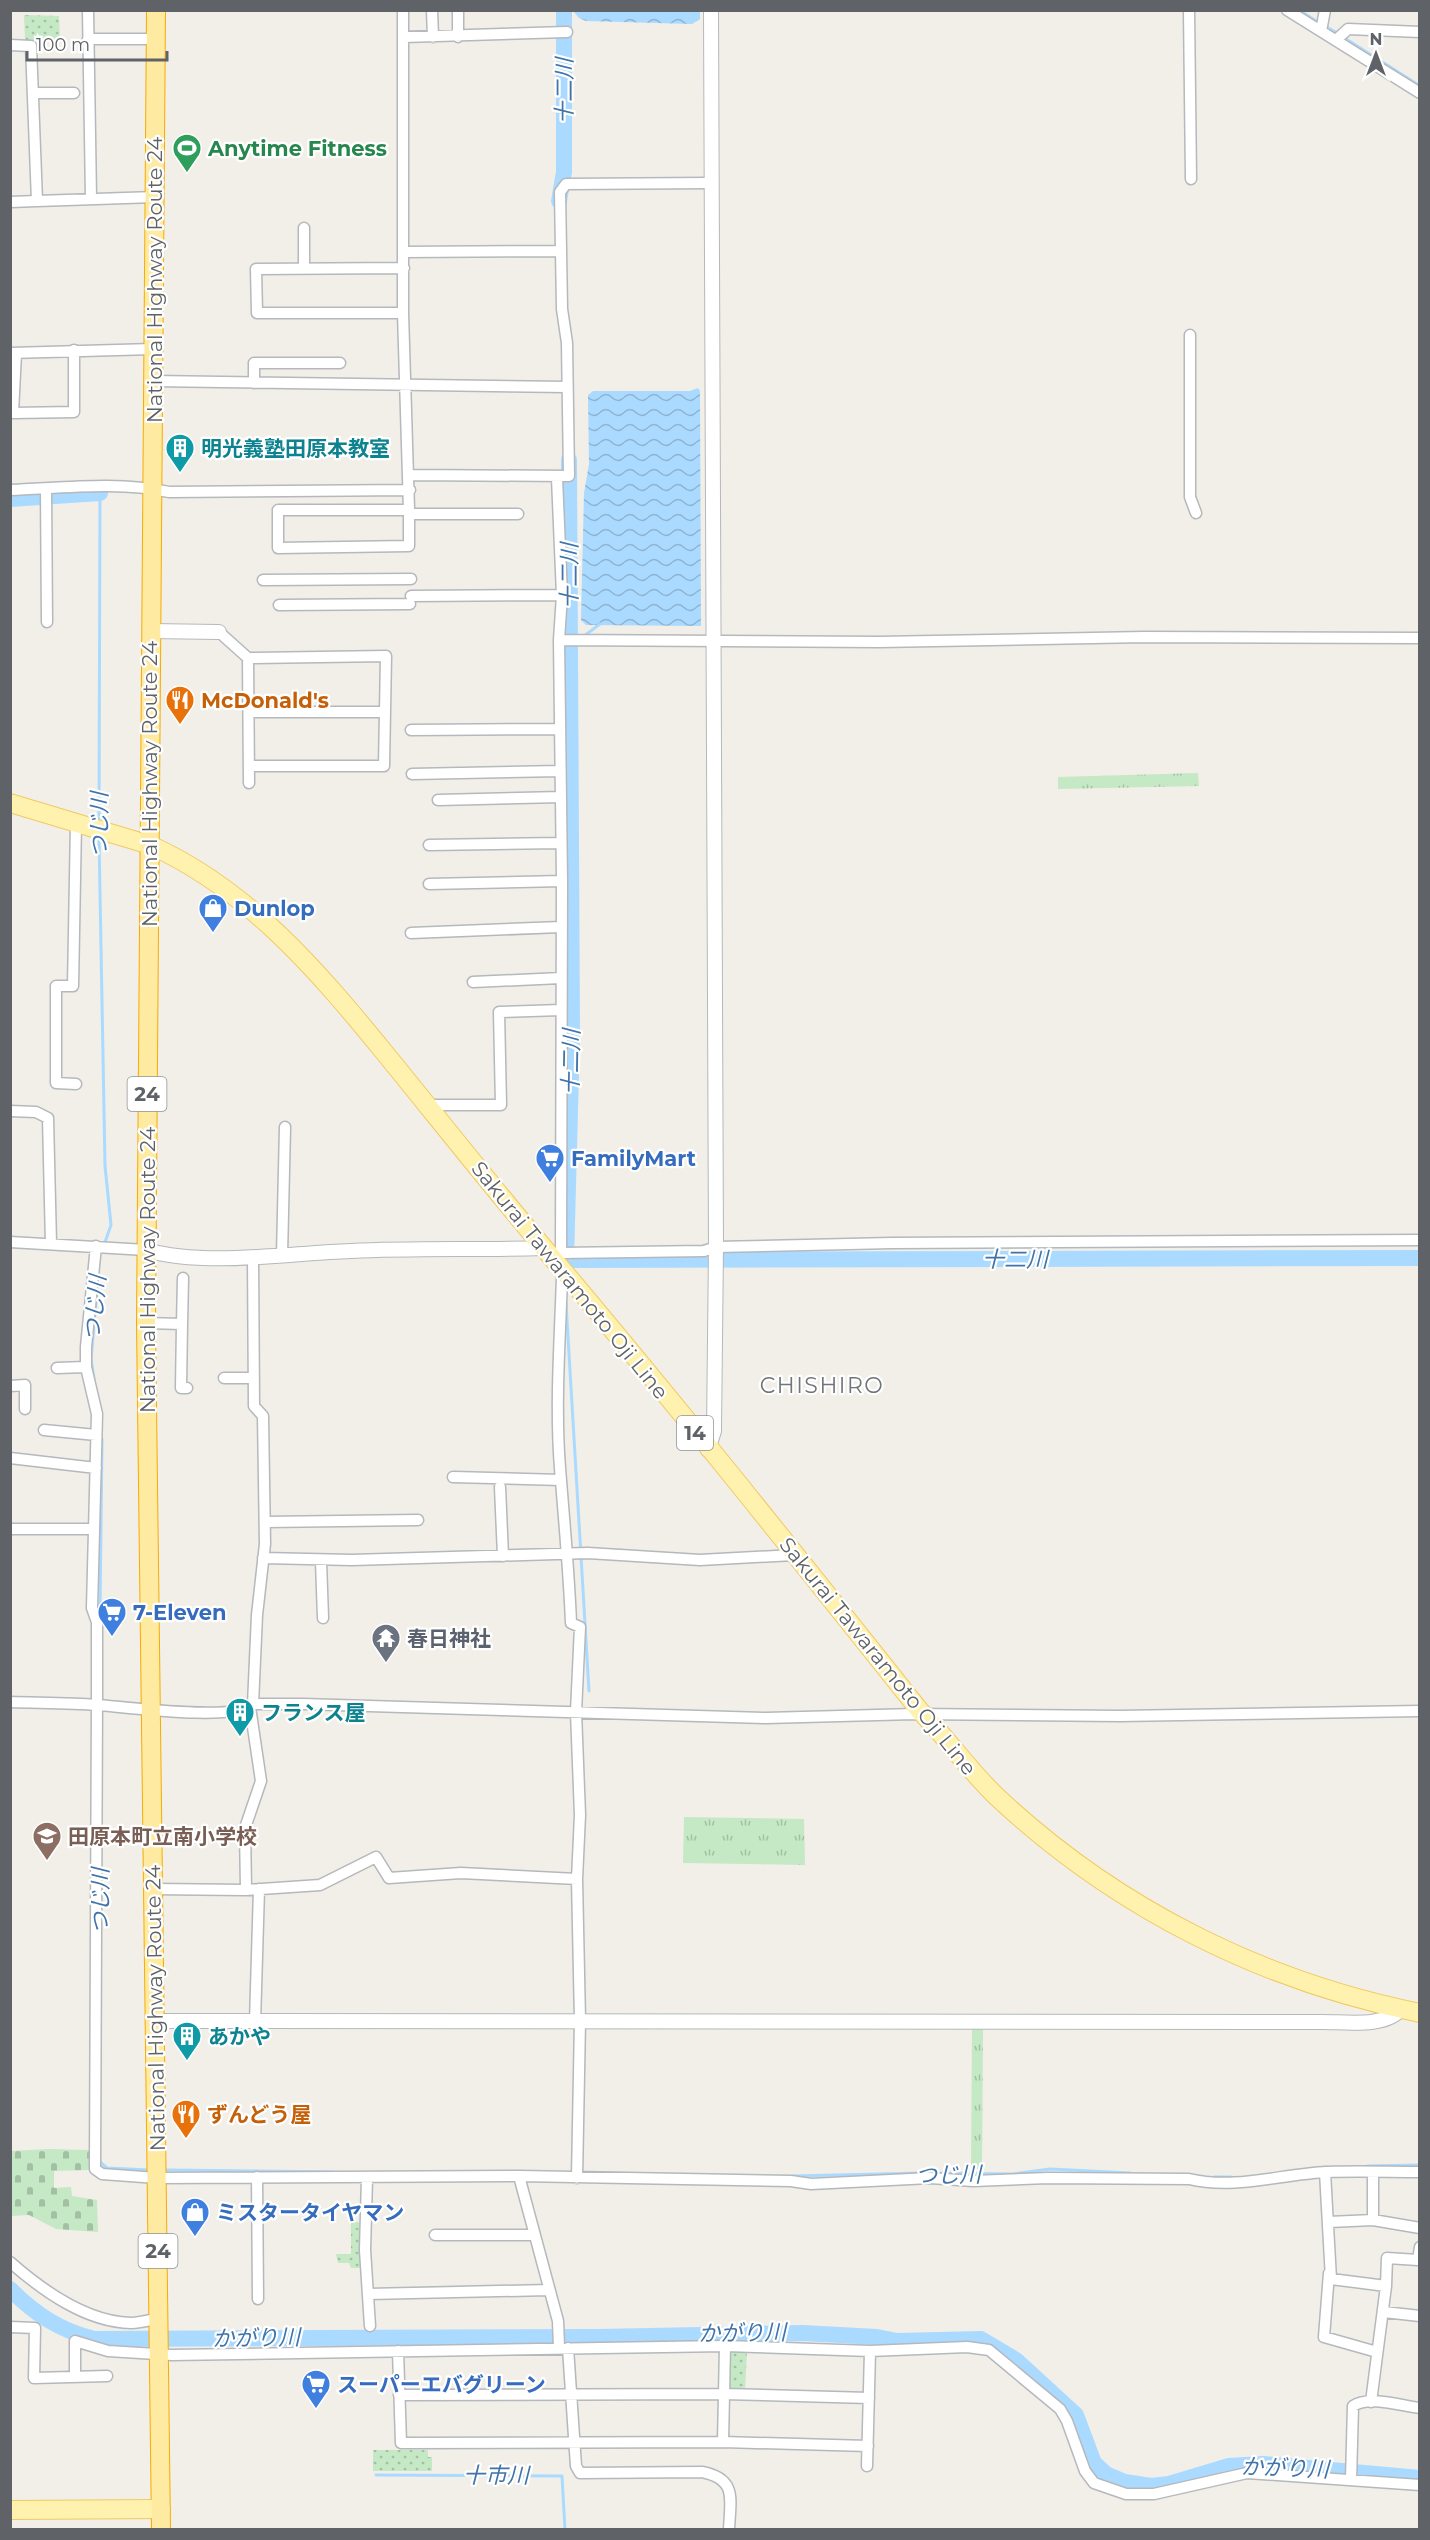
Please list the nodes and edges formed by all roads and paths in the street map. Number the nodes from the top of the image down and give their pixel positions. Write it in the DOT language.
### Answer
graph roads {
  1 [pos="88,10"];
  2 [pos="156,10"];
  3 [pos="403,10"];
  4 [pos="432,10"];
  5 [pos="458,10"];
  6 [pos="711,10"];
  7 [pos="1189,10"];
  8 [pos="1287,10"];
  9 [pos="1325,10"];
  10 [pos="1321,31"];
  11 [pos="567,32"];
  12 [pos="1419,32"];
  13 [pos="433,37"];
  14 [pos="458,37"];
  15 [pos="404,38"];
  16 [pos="88,39"];
  17 [pos="156,39"];
  18 [pos="1336,40"];
  19 [pos="10,45"];
  20 [pos="33,93"];
  21 [pos="74,93"];
  22 [pos="1419,93"];
  23 [pos="1191,179"];
  24 [pos="711,183"];
  25 [pos="155,197"];
  26 [pos="91,199"];
  27 [pos="37,201"];
  28 [pos="10,202"];
  29 [pos="304,228"];
  30 [pos="561,251"];
  31 [pos="404,252"];
  32 [pos="304,268"];
  33 [pos="404,268"];
  34 [pos="404,313"];
  35 [pos="1190,335"];
  36 [pos="153,349"];
  37 [pos="74,350"];
  38 [pos="13,353"];
  39 [pos="340,363"];
  40 [pos="153,381"];
  41 [pos="254,383"];
  42 [pos="405,385"];
  43 [pos="567,387"];
  44 [pos="409,475"];
  45 [pos="557,478"];
  46 [pos="152,488"];
  47 [pos="10,490"];
  48 [pos="410,490"];
  49 [pos="46,494"];
  50 [pos="409,512"];
  51 [pos="518,513"];
  52 [pos="1196,513"];
  53 [pos="411,579"];
  54 [pos="263,580"];
  55 [pos="562,595"];
  56 [pos="279,605"];
  57 [pos="47,622"];
  58 [pos="150,631"];
  59 [pos="219,632"];
  60 [pos="1419,638"];
  61 [pos="559,640"];
  62 [pos="714,641"];
  63 [pos="248,658"];
  64 [pos="250,712"];
  65 [pos="385,712"];
  66 [pos="559,729"];
  67 [pos="411,730"];
  68 [pos="249,766"];
  69 [pos="560,771"];
  70 [pos="412,774"];
  71 [pos="249,783"];
  72 [pos="561,797"];
  73 [pos="438,800"];
  74 [pos="10,803"];
  75 [pos="76,823"];
  76 [pos="561,843"];
  77 [pos="150,845"];
  78 [pos="429,845"];
  79 [pos="562,881"];
  80 [pos="429,884"];
  81 [pos="561,927"];
  82 [pos="411,933"];
  83 [pos="561,978"];
  84 [pos="473,982"];
  85 [pos="561,1010"];
  86 [pos="76,1084"];
  87 [pos="428,1105"];
  88 [pos="10,1111"];
  89 [pos="285,1127"];
  90 [pos="1419,1240"];
  91 [pos="10,1242"];
  92 [pos="51,1244"];
  93 [pos="102,1247"];
  94 [pos="146,1250"];
  95 [pos="552,1252"];
  96 [pos="716,1254"];
  97 [pos="282,1255"];
  98 [pos="253,1257"];
  99 [pos="564,1272"];
  100 [pos="183,1278"];
  101 [pos="146,1323"];
  102 [pos="182,1324"];
  103 [pos="86,1367"];
  104 [pos="57,1368"];
  105 [pos="224,1378"];
  106 [pos="254,1378"];
  107 [pos="10,1386"];
  108 [pos="187,1388"];
  109 [pos="25,1408"];
  110 [pos="44,1430"];
  111 [pos="96,1435"];
  112 [pos="708,1450"];
  113 [pos="10,1458"];
  114 [pos="96,1468"];
  115 [pos="453,1477"];
  116 [pos="561,1480"];
  117 [pos="500,1487"];
  118 [pos="418,1521"];
  119 [pos="266,1522"];
  120 [pos="10,1528"];
  121 [pos="94,1528"];
  122 [pos="568,1554"];
  123 [pos="794,1555"];
  124 [pos="503,1556"];
  125 [pos="263,1558"];
  126 [pos="321,1561"];
  127 [pos="322,1618"];
  128 [pos="10,1702"];
  129 [pos="251,1705"];
  130 [pos="99,1706"];
  131 [pos="151,1711"];
  132 [pos="1419,1711"];
  133 [pos="576,1712"];
  134 [pos="924,1715"];
  135 [pos="577,1879"];
  136 [pos="153,1889"];
  137 [pos="259,1889"];
  138 [pos="246,1890"];
  139 [pos="1401,2010"];
  140 [pos="1419,2013"];
  141 [pos="154,2021"];
  142 [pos="580,2021"];
  143 [pos="255,2022"];
  144 [pos="1325,2172"];
  145 [pos="1373,2172"];
  146 [pos="1419,2172"];
  147 [pos="519,2176"];
  148 [pos="257,2177"];
  149 [pos="157,2178"];
  150 [pos="367,2178"];
  151 [pos="577,2178"];
  152 [pos="1373,2220"];
  153 [pos="1329,2222"];
  154 [pos="1419,2228"];
  155 [pos="435,2235"];
  156 [pos="533,2235"];
  157 [pos="1419,2247"];
  158 [pos="10,2262"];
  159 [pos="1329,2272"];
  160 [pos="1386,2286"];
  161 [pos="549,2290"];
  162 [pos="368,2294"];
  163 [pos="258,2299"];
  164 [pos="1384,2312"];
  165 [pos="1419,2316"];
  166 [pos="159,2321"];
  167 [pos="370,2326"];
  168 [pos="10,2327"];
  169 [pos="562,2346"];
  170 [pos="725,2346"];
  171 [pos="159,2350"];
  172 [pos="398,2351"];
  173 [pos="870,2351"];
  174 [pos="1377,2352"];
  175 [pos="107,2376"];
  176 [pos="75,2377"];
  177 [pos="571,2394"];
  178 [pos="724,2394"];
  179 [pos="399,2395"];
  180 [pos="869,2398"];
  181 [pos="1371,2402"];
  182 [pos="1419,2408"];
  183 [pos="574,2441"];
  184 [pos="723,2442"];
  185 [pos="867,2446"];
  186 [pos="867,2466"];
  187 [pos="1351,2480"];
  188 [pos="1419,2485"];
  189 [pos="161,2509"];
  190 [pos="10,2510"];
  191 [pos="161,2529"];
  192 [pos="729,2529"];
  1 -- 16 [label="street"];
  2 -- 17 [label="highway, National Highway Route 24 / 24"];
  3 -- 15 [label="street"];
  4 -- 13 [label="street"];
  5 -- 14 [label="street"];
  6 -- 24 [label="street"];
  7 -- 23 [label="street"];
  8 -- 10 [label="street"];
  9 -- 10 [label="street"];
  10 -- 18 [label="street"];
  11 -- 14 [label="street"];
  12 -- 18 [label="street"];
  13 -- 14 [label="street"];
  13 -- 15 [label="street"];
  15 -- 31 [label="street"];
  16 -- 17 [label="street"];
  16 -- 26 [label="street"];
  17 -- 25 [label="highway, National Highway Route 24 / 24"];
  18 -- 22 [label="street"];
  19 -- 20 [label="street"];
  20 -- 21 [label="street"];
  20 -- 27 [label="street"];
  24 -- 30 [label="street"];
  24 -- 62 [label="street"];
  25 -- 26 [label="street"];
  25 -- 36 [label="highway, National Highway Route 24 / 24"];
  26 -- 27 [label="street"];
  27 -- 28 [label="street"];
  29 -- 32 [label="street"];
  30 -- 31 [label="street"];
  30 -- 43 [label="street"];
  31 -- 33 [label="street"];
  32 -- 33 [label="street"];
  32 -- 34 [label="street"];
  33 -- 34 [label="street"];
  34 -- 42 [label="street"];
  35 -- 52 [label="street"];
  36 -- 37 [label="street"];
  36 -- 40 [label="highway, National Highway Route 24 / 24"];
  37 -- 38 [label="street"];
  37 -- 38 [label="street"];
  39 -- 41 [label="street"];
  40 -- 41 [label="street"];
  40 -- 46 [label="highway, National Highway Route 24 / 24"];
  41 -- 42 [label="street"];
  42 -- 43 [label="street"];
  42 -- 44 [label="street"];
  43 -- 45 [label="street"];
  44 -- 45 [label="street"];
  44 -- 48 [label="street"];
  45 -- 55 [label="street"];
  46 -- 48 [label="street"];
  46 -- 49 [label="street"];
  46 -- 58 [label="highway, National Highway Route 24 / 24"];
  47 -- 49 [label="street"];
  48 -- 50 [label="street"];
  49 -- 57 [label="street"];
  50 -- 50 [label="street"];
  50 -- 51 [label="street"];
  53 -- 54 [label="street"];
  55 -- 56 [label="street"];
  55 -- 61 [label="street"];
  58 -- 59 [label="street"];
  58 -- 77 [label="highway, National Highway Route 24 / 24"];
  59 -- 63 [label="street"];
  60 -- 62 [label="street"];
  61 -- 62 [label="street"];
  61 -- 66 [label="street"];
  62 -- 96 [label="street"];
  63 -- 64 [label="street"];
  63 -- 65 [label="street"];
  64 -- 65 [label="street"];
  64 -- 68 [label="street"];
  65 -- 68 [label="street"];
  66 -- 67 [label="street"];
  66 -- 69 [label="street"];
  68 -- 71 [label="street"];
  69 -- 70 [label="street"];
  69 -- 72 [label="street"];
  72 -- 73 [label="street"];
  72 -- 76 [label="street"];
  74 -- 75 [label="main road, Sakurai Tawaramoto Oji Line / 14"];
  75 -- 77 [label="main road, Sakurai Tawaramoto Oji Line / 14"];
  75 -- 86 [label="street"];
  76 -- 78 [label="street"];
  76 -- 79 [label="street"];
  77 -- 87 [label="main road, Sakurai Tawaramoto Oji Line / 14"];
  77 -- 94 [label="highway, National Highway Route 24 / 24"];
  79 -- 80 [label="street"];
  79 -- 81 [label="street"];
  81 -- 82 [label="street"];
  81 -- 83 [label="street"];
  83 -- 84 [label="street"];
  83 -- 85 [label="street"];
  85 -- 87 [label="street"];
  85 -- 95 [label="street"];
  87 -- 95 [label="main road, Sakurai Tawaramoto Oji Line / 14"];
  88 -- 92 [label="street"];
  89 -- 97 [label="street"];
  90 -- 96 [label="street"];
  91 -- 92 [label="street"];
  92 -- 93 [label="street"];
  93 -- 94 [label="street"];
  93 -- 103 [label="street"];
  94 -- 98 [label="street"];
  94 -- 101 [label="highway, National Highway Route 24 / 24"];
  95 -- 96 [label="street"];
  95 -- 97 [label="street"];
  95 -- 99 [label="main road, Sakurai Tawaramoto Oji Line / 14"];
  96 -- 112 [label="street"];
  97 -- 98 [label="street"];
  98 -- 106 [label="street"];
  99 -- 112 [label="main road, Sakurai Tawaramoto Oji Line / 14"];
  99 -- 116 [label="street"];
  100 -- 102 [label="street"];
  101 -- 102 [label="street"];
  101 -- 131 [label="highway, National Highway Route 24 / 24"];
  102 -- 108 [label="street"];
  103 -- 104 [label="street"];
  103 -- 111 [label="street"];
  105 -- 106 [label="street"];
  106 -- 119 [label="street"];
  107 -- 109 [label="street"];
  110 -- 111 [label="street"];
  111 -- 114 [label="street"];
  112 -- 123 [label="main road, Sakurai Tawaramoto Oji Line / 14"];
  113 -- 114 [label="street"];
  114 -- 121 [label="street"];
  115 -- 116 [label="street"];
  116 -- 122 [label="street"];
  117 -- 124 [label="street"];
  118 -- 119 [label="street"];
  119 -- 125 [label="street"];
  120 -- 121 [label="street"];
  121 -- 130 [label="street"];
  122 -- 123 [label="street"];
  122 -- 124 [label="street"];
  122 -- 133 [label="street"];
  123 -- 134 [label="main road, Sakurai Tawaramoto Oji Line / 14"];
  124 -- 126 [label="street"];
  125 -- 126 [label="street"];
  125 -- 129 [label="street"];
  126 -- 127 [label="street"];
  128 -- 130 [label="street"];
  129 -- 131 [label="street"];
  129 -- 133 [label="street"];
  129 -- 138 [label="street"];
  130 -- 131 [label="street"];
  130 -- 149 [label="street"];
  131 -- 136 [label="highway, National Highway Route 24 / 24"];
  132 -- 134 [label="street"];
  133 -- 134 [label="street"];
  133 -- 135 [label="street"];
  134 -- 139 [label="main road, Sakurai Tawaramoto Oji Line / 14"];
  135 -- 137 [label="street"];
  135 -- 142 [label="street"];
  136 -- 138 [label="street"];
  136 -- 141 [label="highway, National Highway Route 24 / 24"];
  137 -- 138 [label="street"];
  137 -- 143 [label="street"];
  139 -- 140 [label="main road, Sakurai Tawaramoto Oji Line / 14"];
  139 -- 142 [label="street"];
  141 -- 143 [label="street"];
  141 -- 149 [label="highway, National Highway Route 24 / 24"];
  142 -- 143 [label="street"];
  142 -- 151 [label="street"];
  144 -- 145 [label="street"];
  144 -- 151 [label="street"];
  144 -- 153 [label="street"];
  145 -- 146 [label="street"];
  145 -- 152 [label="street"];
  147 -- 150 [label="street"];
  147 -- 151 [label="street"];
  147 -- 156 [label="street"];
  148 -- 149 [label="street"];
  148 -- 150 [label="street"];
  148 -- 163 [label="street"];
  149 -- 166 [label="highway, National Highway Route 24 / 24"];
  150 -- 162 [label="street"];
  152 -- 153 [label="street"];
  152 -- 154 [label="street"];
  153 -- 159 [label="street"];
  155 -- 156 [label="street"];
  156 -- 161 [label="street"];
  157 -- 160 [label="street"];
  158 -- 166 [label="street"];
  159 -- 160 [label="street"];
  159 -- 174 [label="street"];
  160 -- 164 [label="street"];
  161 -- 162 [label="street"];
  161 -- 169 [label="street"];
  162 -- 167 [label="street"];
  164 -- 165 [label="street"];
  164 -- 174 [label="street"];
  166 -- 171 [label="highway, National Highway Route 24 / 24"];
  168 -- 176 [label="street"];
  169 -- 170 [label="street"];
  169 -- 172 [label="street"];
  169 -- 177 [label="street"];
  170 -- 173 [label="street"];
  170 -- 178 [label="street"];
  171 -- 172 [label="street"];
  171 -- 176 [label="street"];
  171 -- 189 [label="highway, National Highway Route 24 / 24"];
  172 -- 179 [label="street"];
  173 -- 180 [label="street"];
  173 -- 187 [label="street"];
  174 -- 181 [label="street"];
  175 -- 176 [label="street"];
  177 -- 178 [label="street"];
  177 -- 179 [label="street"];
  177 -- 183 [label="street"];
  178 -- 180 [label="street"];
  178 -- 184 [label="street"];
  179 -- 183 [label="street"];
  180 -- 185 [label="street"];
  181 -- 182 [label="street"];
  181 -- 187 [label="street"];
  183 -- 184 [label="street"];
  183 -- 192 [label="street"];
  184 -- 185 [label="street"];
  185 -- 186 [label="street"];
  187 -- 188 [label="street"];
  189 -- 190 [label="main road"];
  189 -- 191 [label="highway, National Highway Route 24 / 24"];
}
